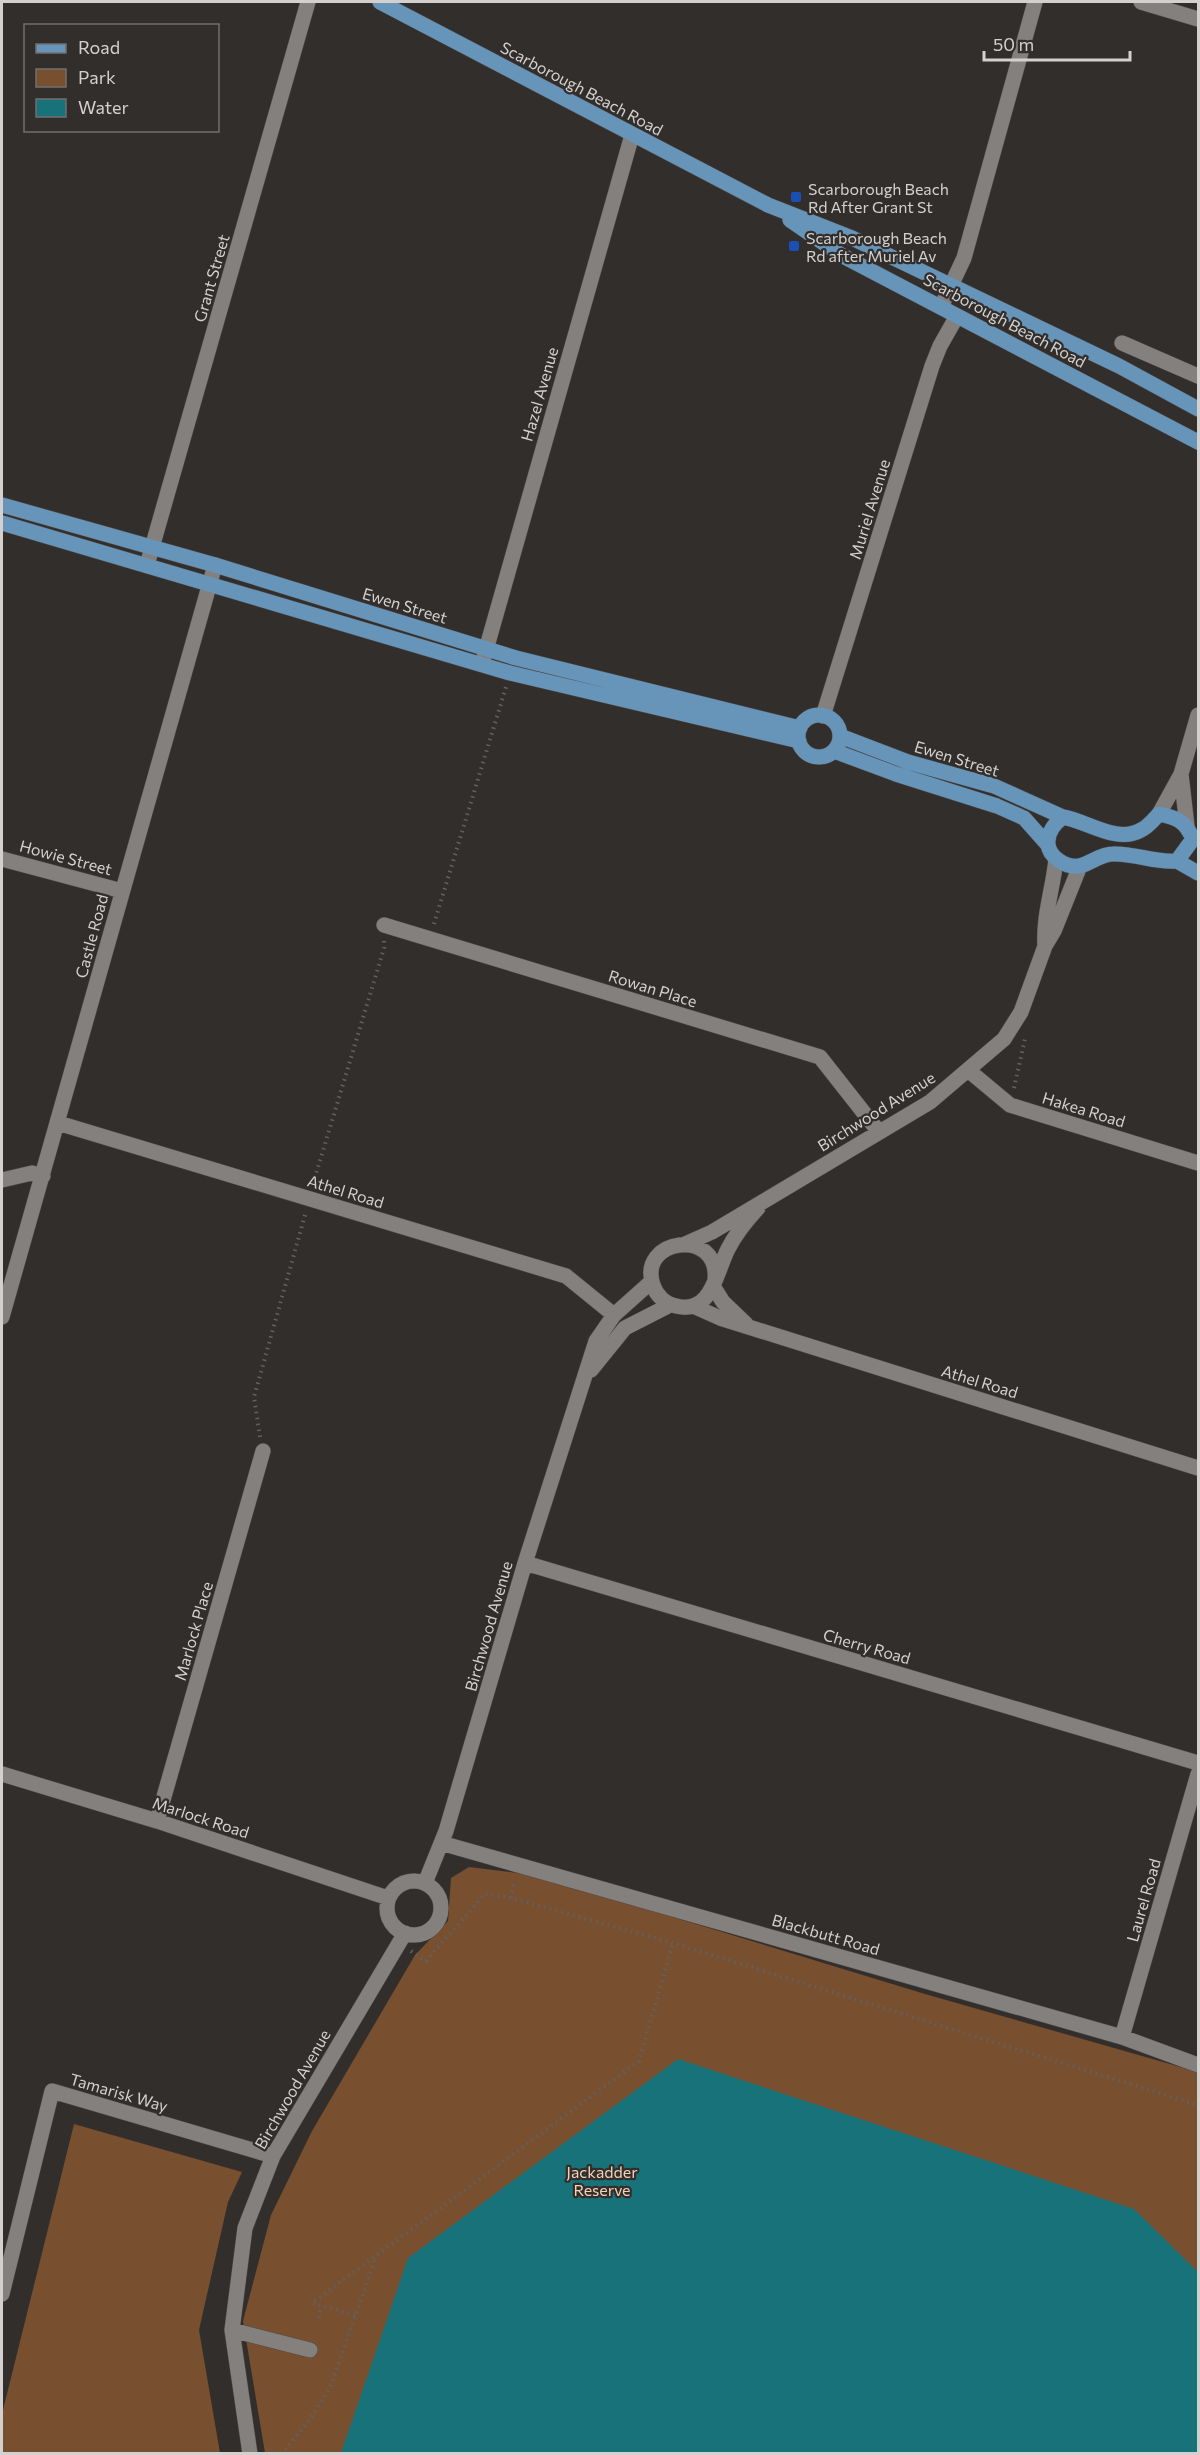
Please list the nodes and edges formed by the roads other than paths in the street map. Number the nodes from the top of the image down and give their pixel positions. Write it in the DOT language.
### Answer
graph roads {
  1 [pos="308,2"];
  2 [pos="380,2"];
  3 [pos="1035,2"];
  4 [pos="1141,2"];
  5 [pos="1198,19"];
  6 [pos="632,135"];
  7 [pos="768,205"];
  8 [pos="951,286"];
  9 [pos="941,307"];
  10 [pos="957,316"];
  11 [pos="1122,344"];
  12 [pos="1198,376"];
  13 [pos="1198,409"];
  14 [pos="1198,442"];
  15 [pos="2,505"];
  16 [pos="2,523"];
  17 [pos="152,549"];
  18 [pos="147,565"];
  19 [pos="214,565"];
  20 [pos="210,583"];
  21 [pos="483,656"];
  22 [pos="823,716"];
  23 [pos="1198,716"];
  24 [pos="800,734"];
  25 [pos="840,735"];
  26 [pos="834,751"];
  27 [pos="1181,774"];
  28 [pos="1159,814"];
  29 [pos="1063,817"];
  30 [pos="1193,836"];
  31 [pos="1048,845"];
  32 [pos="2,859"];
  33 [pos="1056,859"];
  34 [pos="1177,861"];
  35 [pos="1080,866"];
  36 [pos="1198,873"];
  37 [pos="122,891"];
  38 [pos="384,925"];
  39 [pos="1045,946"];
  40 [pos="968,1070"];
  41 [pos="58,1124"];
  42 [pos="879,1132"];
  43 [pos="1198,1163"];
  44 [pos="43,1176"];
  45 [pos="2,1180"];
  46 [pos="765,1201"];
  47 [pos="685,1244"];
  48 [pos="652,1281"];
  49 [pos="714,1283"];
  50 [pos="670,1305"];
  51 [pos="693,1306"];
  52 [pos="614,1315"];
  53 [pos="2,1317"];
  54 [pos="751,1328"];
  55 [pos="584,1380"];
  56 [pos="263,1451"];
  57 [pos="1198,1468"];
  58 [pos="525,1563"];
  59 [pos="1198,1763"];
  60 [pos="2,1774"];
  61 [pos="1198,1774"];
  62 [pos="157,1821"];
  63 [pos="441,1844"];
  64 [pos="425,1883"];
  65 [pos="388,1898"];
  66 [pos="402,1939"];
  67 [pos="1122,2037"];
  68 [pos="1198,2065"];
  69 [pos="273,2156"];
  70 [pos="2,2294"];
  71 [pos="232,2330"];
  72 [pos="310,2350"];
  73 [pos="250,2454"];
  1 -- 17 [label="street, Grant Street"];
  2 -- 6 [label="main road, Scarborough Beach Road"];
  3 -- 8 [label="street"];
  4 -- 5 [label="street"];
  6 -- 7 [label="main road, Scarborough Beach Road"];
  6 -- 21 [label="street, Hazel Avenue"];
  7 -- 8 [label="main road, Scarborough Beach Road"];
  7 -- 9 [label="main road, Scarborough Beach Road"];
  8 -- 9 [label="street"];
  8 -- 13 [label="main road, Scarborough Beach Road"];
  9 -- 10 [label="main road, Scarborough Beach Road"];
  10 -- 14 [label="main road, Scarborough Beach Road"];
  10 -- 22 [label="street, Muriel Avenue"];
  11 -- 12 [label="street"];
  15 -- 17 [label="main road, Ewen Street"];
  16 -- 18 [label="main road, Ewen Street"];
  17 -- 18 [label="street, Grant Street"];
  17 -- 19 [label="main road, Ewen Street"];
  18 -- 20 [label="main road, Ewen Street"];
  19 -- 20 [label="street, Castle Road"];
  19 -- 21 [label="main road, Ewen Street"];
  20 -- 21 [label="main road, Ewen Street"];
  20 -- 37 [label="street, Castle Road"];
  21 -- 24 [label="main road, Ewen Street"];
  21 -- 24 [label="main road, Ewen Street"];
  22 -- 24 [label="main road"];
  22 -- 25 [label="main road"];
  23 -- 27 [label="street"];
  24 -- 26 [label="main road"];
  25 -- 26 [label="main road"];
  25 -- 29 [label="main road, Ewen Street"];
  26 -- 31 [label="main road, Ewen Street"];
  27 -- 28 [label="street"];
  27 -- 30 [label="street"];
  28 -- 29 [label="main road, Ewen Street"];
  28 -- 30 [label="main road"];
  29 -- 31 [label="main road"];
  30 -- 34 [label="main road"];
  31 -- 33 [label="main road, Ewen Street"];
  32 -- 37 [label="street, Howie Street"];
  33 -- 35 [label="main road"];
  33 -- 39 [label="street, Birchwood Avenue"];
  34 -- 35 [label="main road"];
  34 -- 36 [label="main road"];
  35 -- 39 [label="street, Birchwood Avenue"];
  37 -- 41 [label="street, Castle Road"];
  38 -- 42 [label="street, Rowan Place"];
  39 -- 40 [label="street, Birchwood Avenue"];
  40 -- 42 [label="street, Birchwood Avenue"];
  40 -- 43 [label="street, Hakea Road"];
  41 -- 44 [label="street, Castle Road"];
  41 -- 52 [label="street, Athel Road"];
  42 -- 46 [label="street, Birchwood Avenue"];
  44 -- 45 [label="street"];
  44 -- 53 [label="street, Castle Road"];
  46 -- 47 [label="street, Birchwood Avenue"];
  46 -- 49 [label="street, Birchwood Avenue"];
  47 -- 48 [label="street, Birchwood Avenue"];
  47 -- 49 [label="street"];
  48 -- 50 [label="street"];
  48 -- 52 [label="street, Birchwood Avenue"];
  49 -- 51 [label="street, Birchwood Avenue"];
  49 -- 54 [label="street, Athel Road"];
  50 -- 51 [label="street, Birchwood Avenue"];
  50 -- 55 [label="street, Birchwood Avenue"];
  51 -- 54 [label="street, Athel Road"];
  52 -- 55 [label="street, Birchwood Avenue"];
  54 -- 57 [label="street, Athel Road"];
  55 -- 58 [label="street, Birchwood Avenue"];
  56 -- 62 [label="street, Marlock Place"];
  58 -- 59 [label="street, Cherry Road"];
  58 -- 63 [label="street, Birchwood Avenue"];
  60 -- 62 [label="street, Marlock Road"];
  61 -- 67 [label="street, Laurel Road"];
  62 -- 65 [label="street, Marlock Road"];
  63 -- 64 [label="street, Birchwood Avenue"];
  63 -- 67 [label="street, Blackbutt Road"];
  64 -- 65 [label="street"];
  64 -- 66 [label="street"];
  65 -- 66 [label="street"];
  66 -- 69 [label="street, Birchwood Avenue"];
  67 -- 68 [label="street, Blackbutt Road"];
  69 -- 70 [label="street, Tamarisk Way"];
  69 -- 71 [label="street, Birchwood Avenue"];
  71 -- 72 [label="street"];
  71 -- 73 [label="street, Birchwood Avenue"];
}
